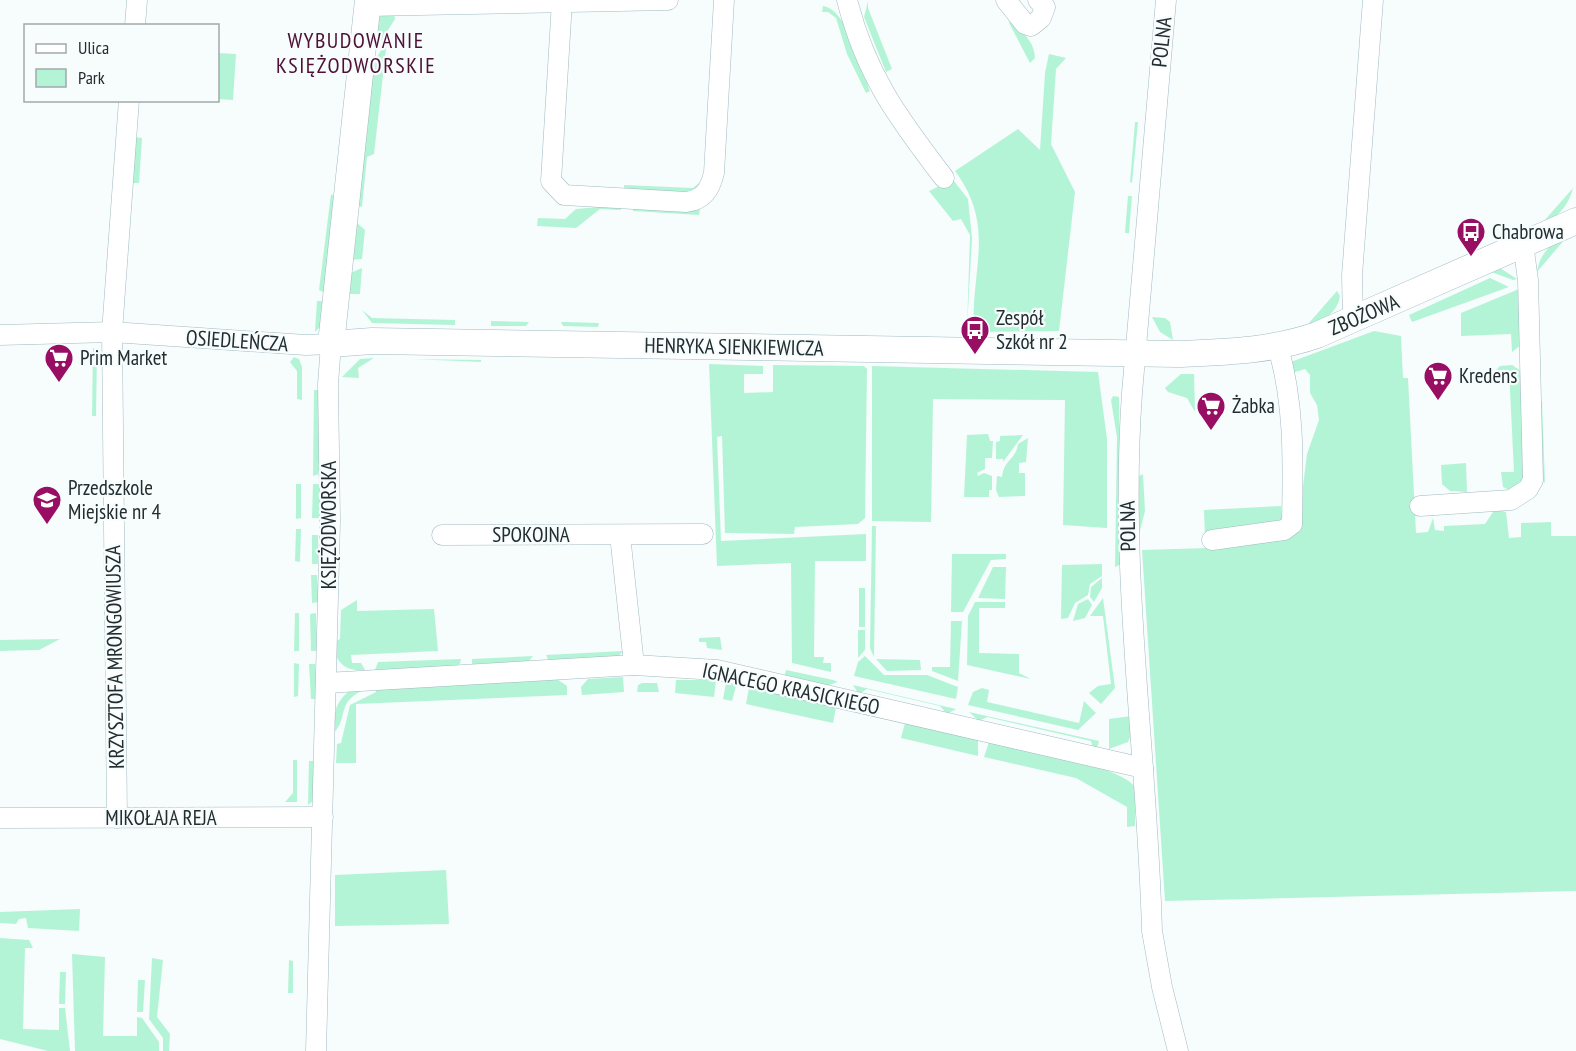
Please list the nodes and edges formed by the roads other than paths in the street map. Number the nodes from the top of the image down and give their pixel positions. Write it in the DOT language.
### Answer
graph roads {
  1 [pos="137,0"];
  2 [pos="668,0"];
  3 [pos="724,0"];
  4 [pos="847,0"];
  5 [pos="1006,0"];
  6 [pos="1038,0"];
  7 [pos="1166,0"];
  8 [pos="1372,0"];
  9 [pos="562,2"];
  10 [pos="367,3"];
  11 [pos="135,24"];
  12 [pos="129,102"];
  13 [pos="944,178"];
  14 [pos="1576,221"];
  15 [pos="1523,244"];
  16 [pos="1353,320"];
  17 [pos="112,332"];
  18 [pos="0,335"];
  19 [pos="331,344"];
  20 [pos="1278,347"];
  21 [pos="1138,351"];
  22 [pos="1420,506"];
  23 [pos="703,534"];
  24 [pos="442,535"];
  25 [pos="620,535"];
  26 [pos="1212,540"];
  27 [pos="634,665"];
  28 [pos="326,683"];
  29 [pos="1143,768"];
  30 [pos="323,817"];
  31 [pos="0,818"];
  32 [pos="117,818"];
  33 [pos="316,1051"];
  34 [pos="1178,1051"];
  1 -- 11 [label="street"];
  2 -- 9 [label="street"];
  3 -- 9 [label="street"];
  4 -- 13 [label="street"];
  5 -- 6 [label="street"];
  7 -- 21 [label="street, POLNA"];
  8 -- 16 [label="street"];
  9 -- 10 [label="street"];
  10 -- 19 [label="street, KSIĘŻODWORSKA"];
  12 -- 17 [label="street, KRZYSZTOFA MRONGOWIUSZA"];
  14 -- 15 [label="street, ZBOŻOWA"];
  15 -- 16 [label="street, ZBOŻOWA"];
  15 -- 22 [label="street"];
  16 -- 20 [label="street, ZBOŻOWA"];
  17 -- 18 [label="street, OSIEDLEŃCZA"];
  17 -- 19 [label="street, OSIEDLEŃCZA"];
  17 -- 32 [label="street, KRZYSZTOFA MRONGOWIUSZA"];
  19 -- 21 [label="street, HENRYKA SIENKIEWICZA"];
  19 -- 28 [label="street, KSIĘŻODWORSKA"];
  20 -- 21 [label="street, ZBOŻOWA"];
  20 -- 26 [label="street"];
  21 -- 29 [label="street, POLNA"];
  23 -- 25 [label="street, SPOKOJNA"];
  24 -- 25 [label="street, SPOKOJNA"];
  25 -- 27 [label="street"];
  27 -- 28 [label="street, IGNACEGO KRASICKIEGO"];
  27 -- 29 [label="street, IGNACEGO KRASICKIEGO"];
  28 -- 30 [label="street, KSIĘŻODWORSKA"];
  29 -- 34 [label="street, POLNA"];
  30 -- 32 [label="street, MIKOŁAJA REJA"];
  30 -- 33 [label="street, KSIĘŻODWORSKA"];
  31 -- 32 [label="street, MIKOŁAJA REJA"];
}
